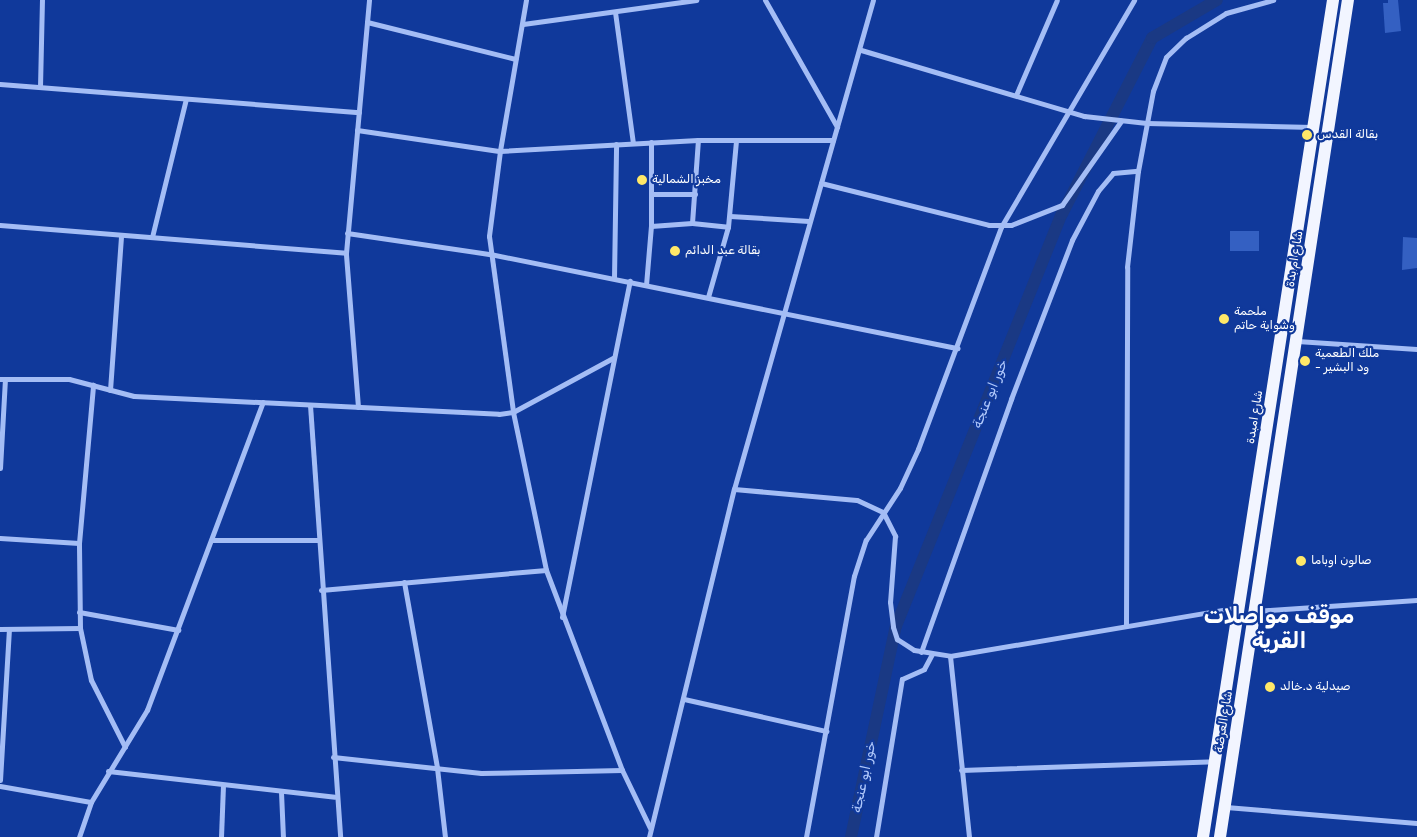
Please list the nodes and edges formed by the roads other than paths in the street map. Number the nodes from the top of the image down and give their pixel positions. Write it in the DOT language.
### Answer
graph roads {
  1 [pos="42,0"];
  2 [pos="369,0"];
  3 [pos="526,0"];
  4 [pos="696,0"];
  5 [pos="765,0"];
  6 [pos="873,0"];
  7 [pos="1057,0"];
  8 [pos="1134,0"];
  9 [pos="1273,0"];
  10 [pos="1332,0"];
  11 [pos="1348,0"];
  12 [pos="616,12"];
  13 [pos="367,22"];
  14 [pos="523,24"];
  15 [pos="861,50"];
  16 [pos="515,59"];
  17 [pos="0,84"];
  18 [pos="40,87"];
  19 [pos="1016,95"];
  20 [pos="186,99"];
  21 [pos="359,112"];
  22 [pos="1066,112"];
  23 [pos="1121,121"];
  24 [pos="1147,123"];
  25 [pos="837,127"];
  26 [pos="1314,127"];
  27 [pos="357,130"];
  28 [pos="698,140"];
  29 [pos="736,140"];
  30 [pos="832,140"];
  31 [pos="651,142"];
  32 [pos="633,143"];
  33 [pos="616,144"];
  34 [pos="500,151"];
  35 [pos="1138,171"];
  36 [pos="820,183"];
  37 [pos="652,194"];
  38 [pos="695,194"];
  39 [pos="730,216"];
  40 [pos="810,221"];
  41 [pos="692,223"];
  42 [pos="0,225"];
  43 [pos="651,226"];
  44 [pos="728,226"];
  45 [pos="1001,227"];
  46 [pos="347,233"];
  47 [pos="121,235"];
  48 [pos="152,237"];
  49 [pos="346,253"];
  50 [pos="490,254"];
  51 [pos="614,278"];
  52 [pos="630,282"];
  53 [pos="646,285"];
  54 [pos="708,297"];
  55 [pos="784,312"];
  56 [pos="1296,341"];
  57 [pos="958,348"];
  58 [pos="1417,349"];
  59 [pos="613,358"];
  60 [pos="3,379"];
  61 [pos="93,385"];
  62 [pos="110,390"];
  63 [pos="263,402"];
  64 [pos="310,405"];
  65 [pos="358,407"];
  66 [pos="513,412"];
  67 [pos="0,468"];
  68 [pos="734,489"];
  69 [pos="883,512"];
  70 [pos="0,538"];
  71 [pos="212,540"];
  72 [pos="317,540"];
  73 [pos="79,543"];
  74 [pos="546,570"];
  75 [pos="404,582"];
  76 [pos="321,590"];
  77 [pos="1417,600"];
  78 [pos="1241,607"];
  79 [pos="1255,611"];
  80 [pos="79,612"];
  81 [pos="562,618"];
  82 [pos="1126,626"];
  83 [pos="80,628"];
  84 [pos="9,629"];
  85 [pos="0,630"];
  86 [pos="178,630"];
  87 [pos="921,652"];
  88 [pos="932,654"];
  89 [pos="950,656"];
  90 [pos="1231,670"];
  91 [pos="1246,672"];
  92 [pos="684,699"];
  93 [pos="826,730"];
  94 [pos="125,747"];
  95 [pos="333,756"];
  96 [pos="1217,761"];
  97 [pos="437,768"];
  98 [pos="622,770"];
  99 [pos="961,770"];
  100 [pos="108,771"];
  101 [pos="0,780"];
  102 [pos="0,786"];
  103 [pos="223,786"];
  104 [pos="281,792"];
  105 [pos="335,797"];
  106 [pos="91,802"];
  107 [pos="1226,808"];
  108 [pos="1417,823"];
  109 [pos="650,828"];
  110 [pos="79,837"];
  111 [pos="220,837"];
  112 [pos="283,837"];
  113 [pos="340,837"];
  114 [pos="446,837"];
  115 [pos="649,837"];
  116 [pos="806,837"];
  117 [pos="876,837"];
  118 [pos="969,837"];
  119 [pos="1203,837"];
  120 [pos="1220,837"];
  1 -- 18 [label="street"];
  2 -- 13 [label="street"];
  3 -- 14 [label="street"];
  4 -- 12 [label="street"];
  5 -- 25 [label="street"];
  6 -- 15 [label="street"];
  7 -- 19 [label="street"];
  8 -- 22 [label="street"];
  9 -- 24 [label="street"];
  10 -- 26 [label="main road, شارع امبدة"];
  11 -- 56 [label="main road, شارع ام بدة"];
  12 -- 14 [label="street"];
  12 -- 32 [label="street"];
  13 -- 16 [label="street"];
  13 -- 21 [label="street"];
  14 -- 16 [label="street"];
  15 -- 19 [label="street"];
  15 -- 25 [label="street"];
  16 -- 34 [label="street"];
  17 -- 18 [label="street"];
  18 -- 20 [label="street"];
  19 -- 22 [label="street"];
  20 -- 21 [label="street"];
  20 -- 48 [label="street"];
  21 -- 27 [label="street"];
  22 -- 23 [label="street"];
  22 -- 45 [label="street"];
  23 -- 24 [label="street"];
  23 -- 45 [label="street"];
  24 -- 26 [label="street"];
  24 -- 35 [label="street"];
  25 -- 30 [label="street"];
  26 -- 78 [label="main road, شارع امبدة"];
  27 -- 34 [label="street"];
  27 -- 46 [label="street"];
  28 -- 29 [label="street"];
  28 -- 31 [label="street"];
  28 -- 38 [label="street"];
  29 -- 30 [label="street"];
  29 -- 39 [label="street"];
  30 -- 36 [label="street"];
  31 -- 32 [label="street"];
  31 -- 37 [label="street"];
  32 -- 33 [label="street"];
  33 -- 34 [label="street"];
  33 -- 51 [label="street"];
  34 -- 50 [label="street"];
  35 -- 82 [label="street"];
  35 -- 87 [label="street"];
  36 -- 40 [label="street"];
  36 -- 45 [label="street"];
  37 -- 38 [label="street"];
  37 -- 43 [label="street"];
  38 -- 41 [label="street"];
  39 -- 40 [label="street"];
  39 -- 44 [label="street"];
  40 -- 55 [label="street"];
  41 -- 43 [label="street"];
  41 -- 44 [label="street"];
  42 -- 47 [label="street"];
  43 -- 53 [label="street"];
  44 -- 54 [label="street"];
  45 -- 57 [label="street"];
  46 -- 49 [label="street"];
  46 -- 50 [label="street"];
  47 -- 48 [label="street"];
  47 -- 62 [label="street"];
  48 -- 49 [label="street"];
  49 -- 65 [label="street"];
  50 -- 51 [label="street"];
  50 -- 66 [label="street"];
  51 -- 52 [label="street"];
  52 -- 53 [label="street"];
  52 -- 59 [label="street"];
  53 -- 54 [label="street"];
  54 -- 55 [label="street"];
  55 -- 57 [label="street"];
  55 -- 68 [label="street"];
  56 -- 58 [label="street"];
  56 -- 79 [label="main road, شارع ام بدة"];
  57 -- 69 [label="street"];
  59 -- 66 [label="street"];
  59 -- 81 [label="street"];
  60 -- 61 [label="street"];
  60 -- 67 [label="street"];
  61 -- 62 [label="street"];
  61 -- 73 [label="street"];
  62 -- 63 [label="street"];
  63 -- 64 [label="street"];
  63 -- 71 [label="street"];
  64 -- 65 [label="street"];
  64 -- 72 [label="street"];
  65 -- 66 [label="street"];
  66 -- 74 [label="street"];
  68 -- 69 [label="street"];
  68 -- 92 [label="street"];
  69 -- 87 [label="street"];
  69 -- 93 [label="street"];
  70 -- 73 [label="street"];
  71 -- 72 [label="street"];
  71 -- 86 [label="street"];
  72 -- 76 [label="street"];
  73 -- 80 [label="street"];
  74 -- 75 [label="street"];
  74 -- 81 [label="street"];
  75 -- 76 [label="street"];
  75 -- 97 [label="street"];
  76 -- 95 [label="street"];
  77 -- 79 [label="street"];
  78 -- 82 [label="street"];
  78 -- 90 [label="main road, شارع امبدة"];
  79 -- 91 [label="main road, شارع العرضة"];
  80 -- 83 [label="street"];
  80 -- 86 [label="street"];
  81 -- 98 [label="street"];
  82 -- 89 [label="street"];
  83 -- 84 [label="street"];
  83 -- 94 [label="street"];
  84 -- 85 [label="street"];
  84 -- 101 [label="street"];
  86 -- 94 [label="street"];
  87 -- 88 [label="street"];
  88 -- 89 [label="street"];
  88 -- 117 [label="street"];
  89 -- 99 [label="street"];
  90 -- 91 [label="main road"];
  90 -- 96 [label="main road, شارع امبدة"];
  91 -- 107 [label="main road, شارع العرضة"];
  92 -- 93 [label="street"];
  92 -- 109 [label="street"];
  93 -- 116 [label="street"];
  94 -- 100 [label="street"];
  95 -- 97 [label="street"];
  95 -- 105 [label="street"];
  96 -- 99 [label="street"];
  96 -- 119 [label="main road, شارع امبدة"];
  97 -- 98 [label="street"];
  97 -- 114 [label="street"];
  98 -- 109 [label="street"];
  99 -- 118 [label="street"];
  100 -- 103 [label="street"];
  100 -- 106 [label="street"];
  102 -- 106 [label="street"];
  103 -- 104 [label="street"];
  103 -- 111 [label="street"];
  104 -- 105 [label="street"];
  104 -- 112 [label="street"];
  105 -- 113 [label="street"];
  106 -- 110 [label="street"];
  107 -- 108 [label="street"];
  107 -- 120 [label="main road, شارع العرضة"];
  109 -- 115 [label="street"];
}
